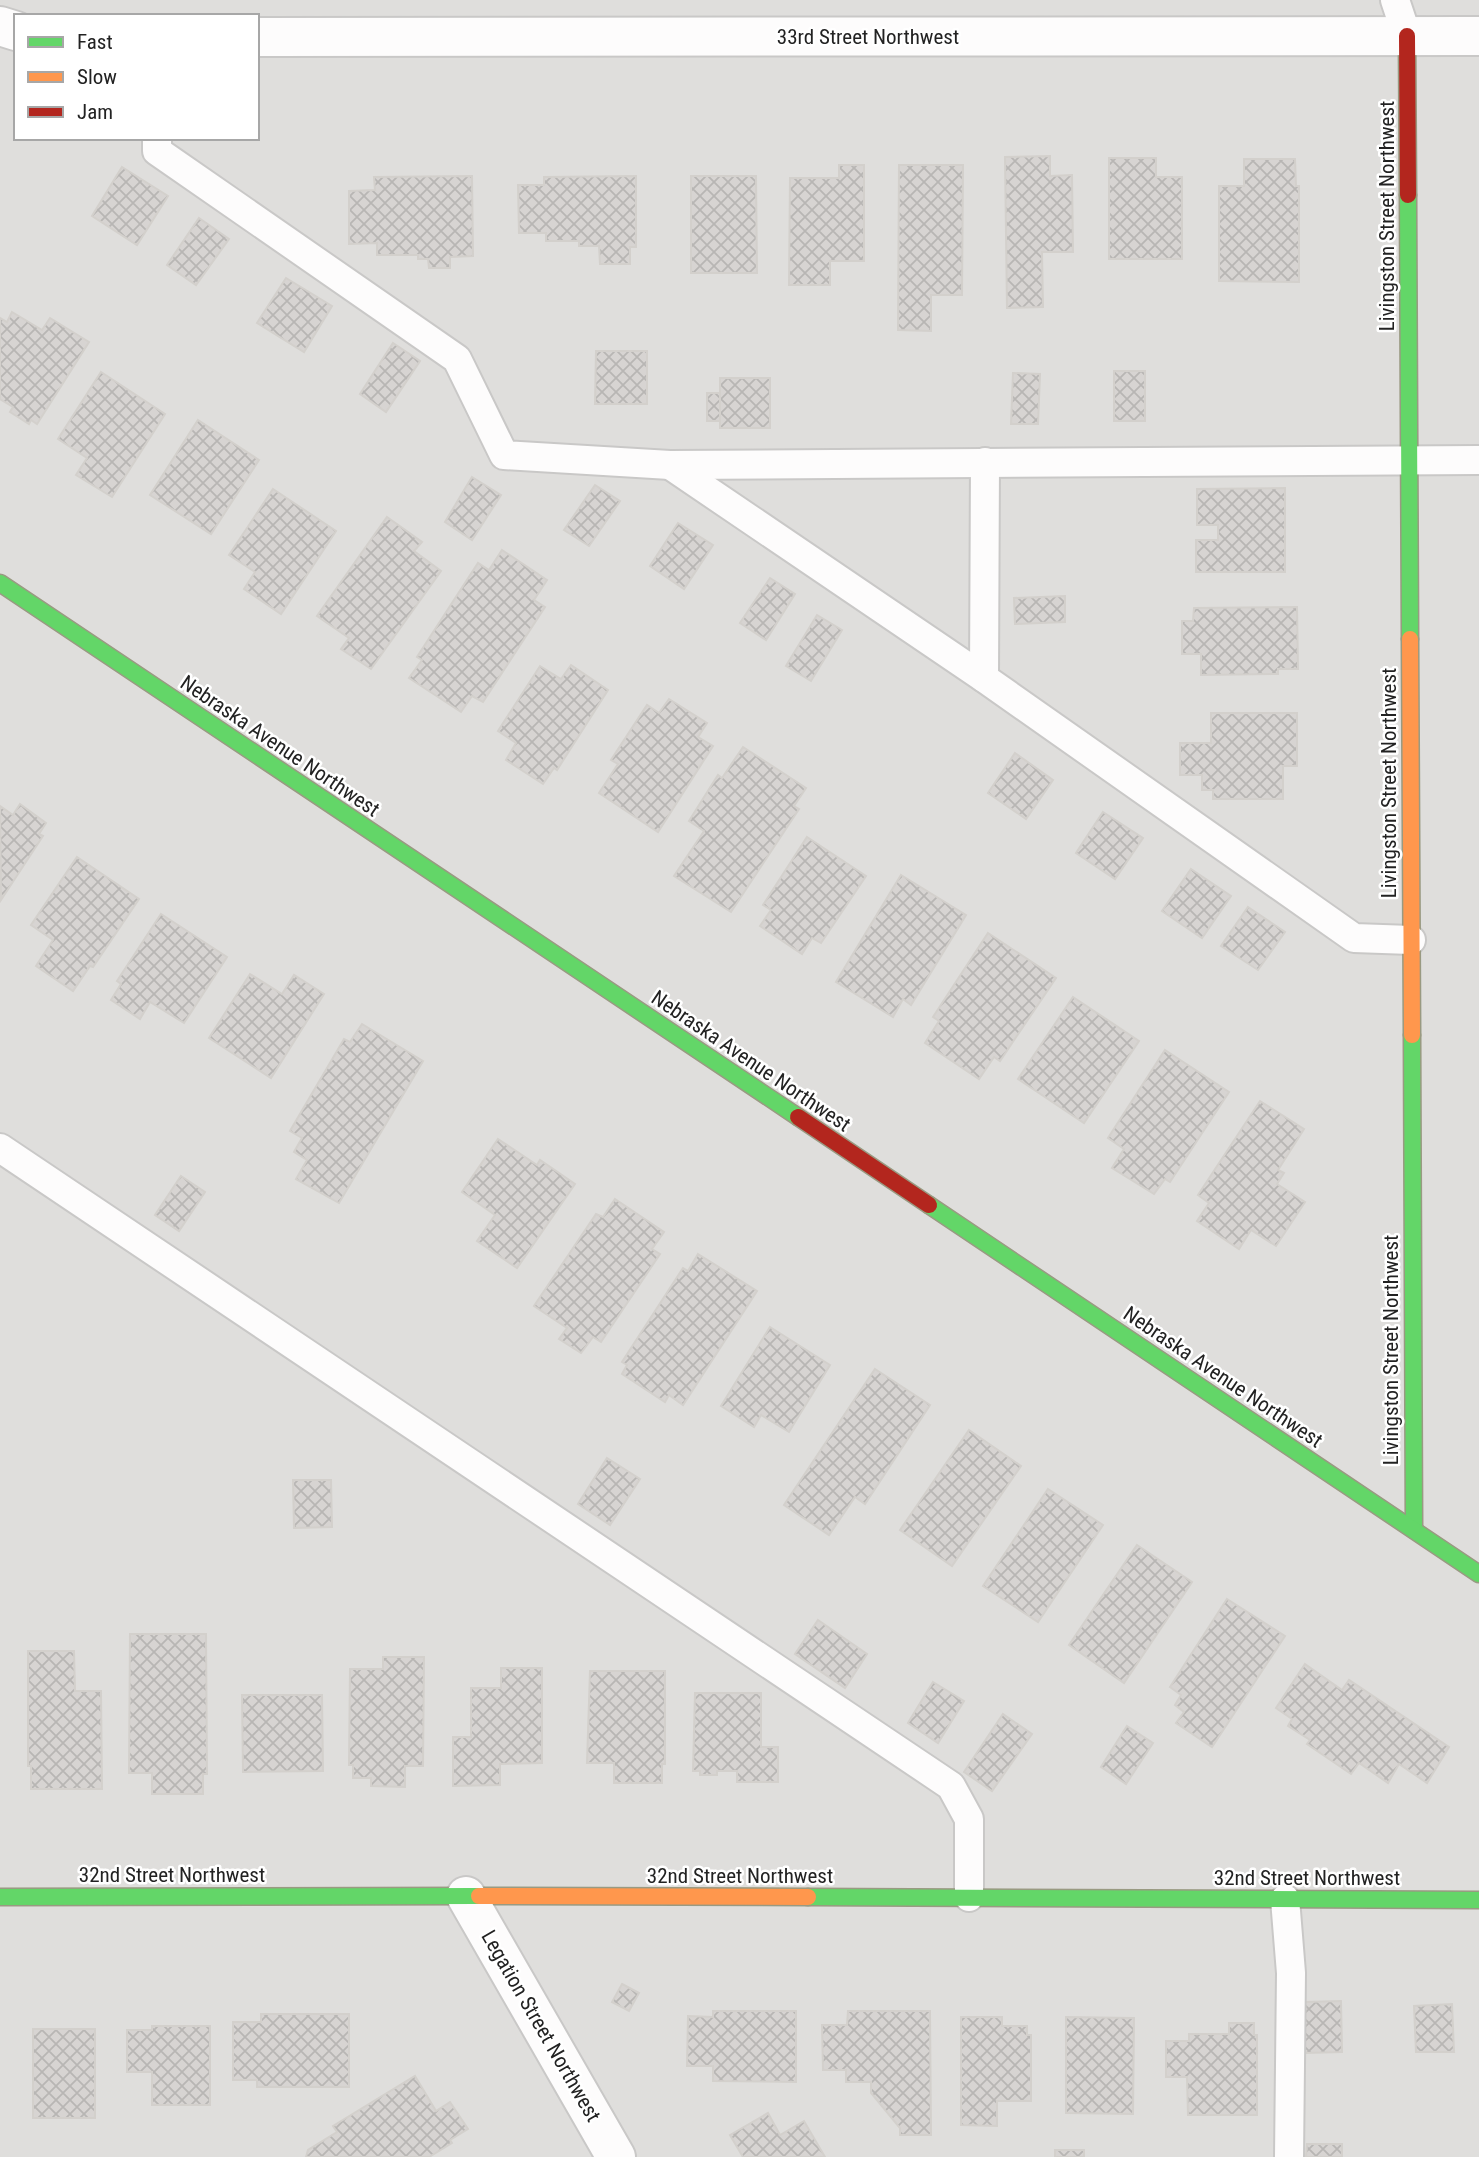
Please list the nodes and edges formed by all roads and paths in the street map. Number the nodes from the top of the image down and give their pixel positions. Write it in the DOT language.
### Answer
graph roads {
  1 [pos="1395,0"];
  2 [pos="1407,36"];
  3 [pos="1479,36"];
  4 [pos="259,37"];
  5 [pos="157,140"];
  6 [pos="1409,460"];
  7 [pos="1479,460"];
  8 [pos="985,462"];
  9 [pos="670,465"];
  10 [pos="0,583"];
  11 [pos="984,678"];
  12 [pos="1411,940"];
  13 [pos="0,1148"];
  14 [pos="1414,1530"];
  15 [pos="1479,1574"];
  16 [pos="466,1896"];
  17 [pos="0,1897"];
  18 [pos="969,1897"];
  19 [pos="1286,1899"];
  20 [pos="1479,1900"];
  21 [pos="616,2157"];
  22 [pos="1289,2157"];
  1 -- 2 [label="lane"];
  2 -- 3 [label="street, 33rd Street Northwest"];
  2 -- 4 [label="street, 33rd Street Northwest"];
  2 -- 6 [label="street, Livingston Street Northwest"];
  5 -- 9 [label="lane"];
  6 -- 7 [label="lane"];
  6 -- 8 [label="lane"];
  6 -- 12 [label="street, Livingston Street Northwest"];
  8 -- 9 [label="lane"];
  8 -- 11 [label="lane"];
  9 -- 11 [label="lane"];
  10 -- 14 [label="street, Nebraska Avenue Northwest"];
  11 -- 12 [label="lane"];
  12 -- 14 [label="street, Livingston Street Northwest"];
  13 -- 18 [label="lane"];
  14 -- 15 [label="street, Nebraska Avenue Northwest"];
  16 -- 17 [label="street, 32nd Street Northwest"];
  16 -- 18 [label="street, 32nd Street Northwest"];
  16 -- 21 [label="street, Legation Street Northwest"];
  18 -- 19 [label="street, 32nd Street Northwest"];
  19 -- 20 [label="street, 32nd Street Northwest"];
  19 -- 22 [label="lane"];
}
